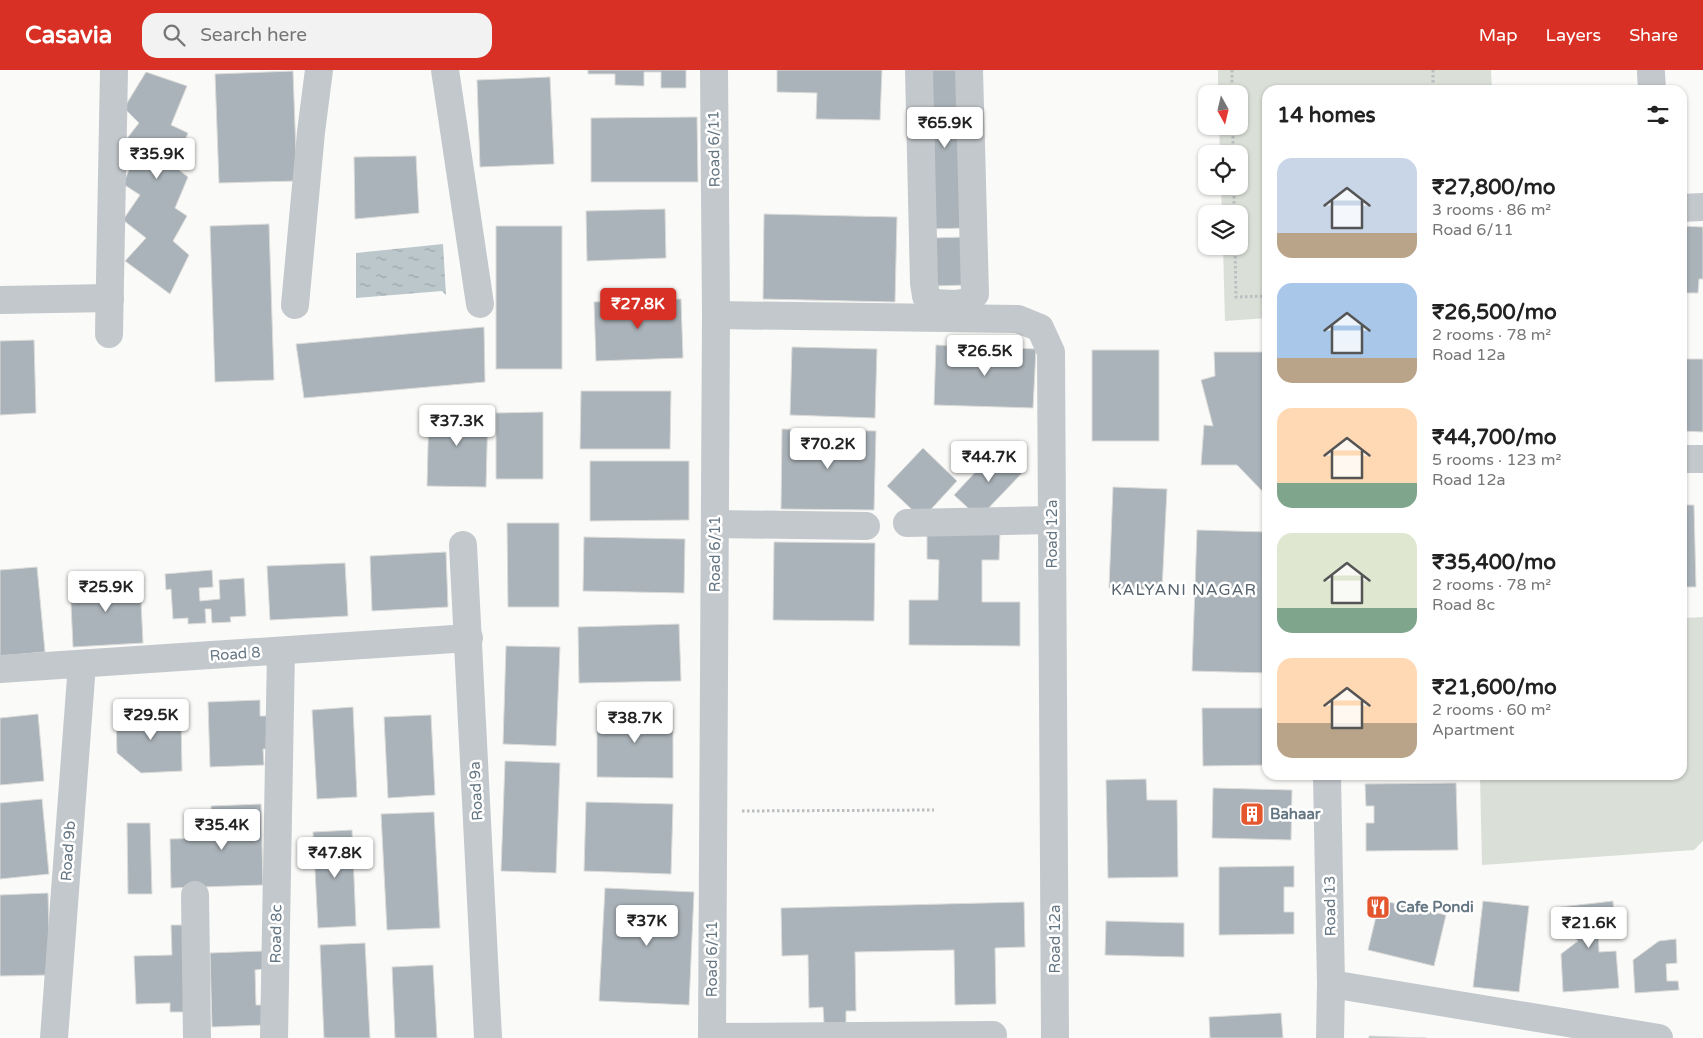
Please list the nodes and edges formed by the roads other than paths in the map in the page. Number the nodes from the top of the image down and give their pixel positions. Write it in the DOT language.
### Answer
graph roads {
  1 [pos="114,70"];
  2 [pos="319,70"];
  3 [pos="445,70"];
  4 [pos="714,70"];
  5 [pos="919,70"];
  6 [pos="969,70"];
  7 [pos="1687,208"];
  8 [pos="1703,208"];
  9 [pos="110,298"];
  10 [pos="0,300"];
  11 [pos="480,304"];
  12 [pos="295,305"];
  13 [pos="716,315"];
  14 [pos="109,334"];
  15 [pos="1687,459"];
  16 [pos="1703,459"];
  17 [pos="1052,520"];
  18 [pos="908,523"];
  19 [pos="715,524"];
  20 [pos="866,526"];
  21 [pos="463,545"];
  22 [pos="469,638"];
  23 [pos="281,651"];
  24 [pos="82,664"];
  25 [pos="0,669"];
  26 [pos="1326,780"];
  27 [pos="195,895"];
  28 [pos="1331,984"];
  29 [pos="993,1035"];
  30 [pos="54,1038"];
  31 [pos="197,1038"];
  32 [pos="274,1038"];
  33 [pos="488,1038"];
  34 [pos="712,1038"];
  35 [pos="1055,1038"];
  36 [pos="1330,1038"];
  37 [pos="1659,1038"];
  1 -- 9 [label="street"];
  2 -- 12 [label="street"];
  3 -- 11 [label="street"];
  4 -- 13 [label="street, Road 6/11"];
  5 -- 6 [label="street"];
  7 -- 8 [label="street"];
  9 -- 10 [label="street"];
  9 -- 14 [label="street"];
  13 -- 17 [label="street, Road 12a"];
  13 -- 19 [label="street, Road 6/11"];
  15 -- 16 [label="street"];
  17 -- 18 [label="street"];
  17 -- 35 [label="street, Road 12a"];
  19 -- 20 [label="street"];
  19 -- 34 [label="street, Road 6/11"];
  21 -- 22 [label="street, Road 9a"];
  22 -- 23 [label="street, Road 8"];
  22 -- 33 [label="street, Road 9a"];
  23 -- 24 [label="street, Road 8"];
  23 -- 32 [label="street, Road 8c"];
  24 -- 25 [label="street, Road 8"];
  24 -- 30 [label="street, Road 9b"];
  26 -- 28 [label="street, Road 13"];
  27 -- 31 [label="street"];
  28 -- 36 [label="street, Road 13"];
  28 -- 37 [label="street"];
  29 -- 34 [label="street"];
}
